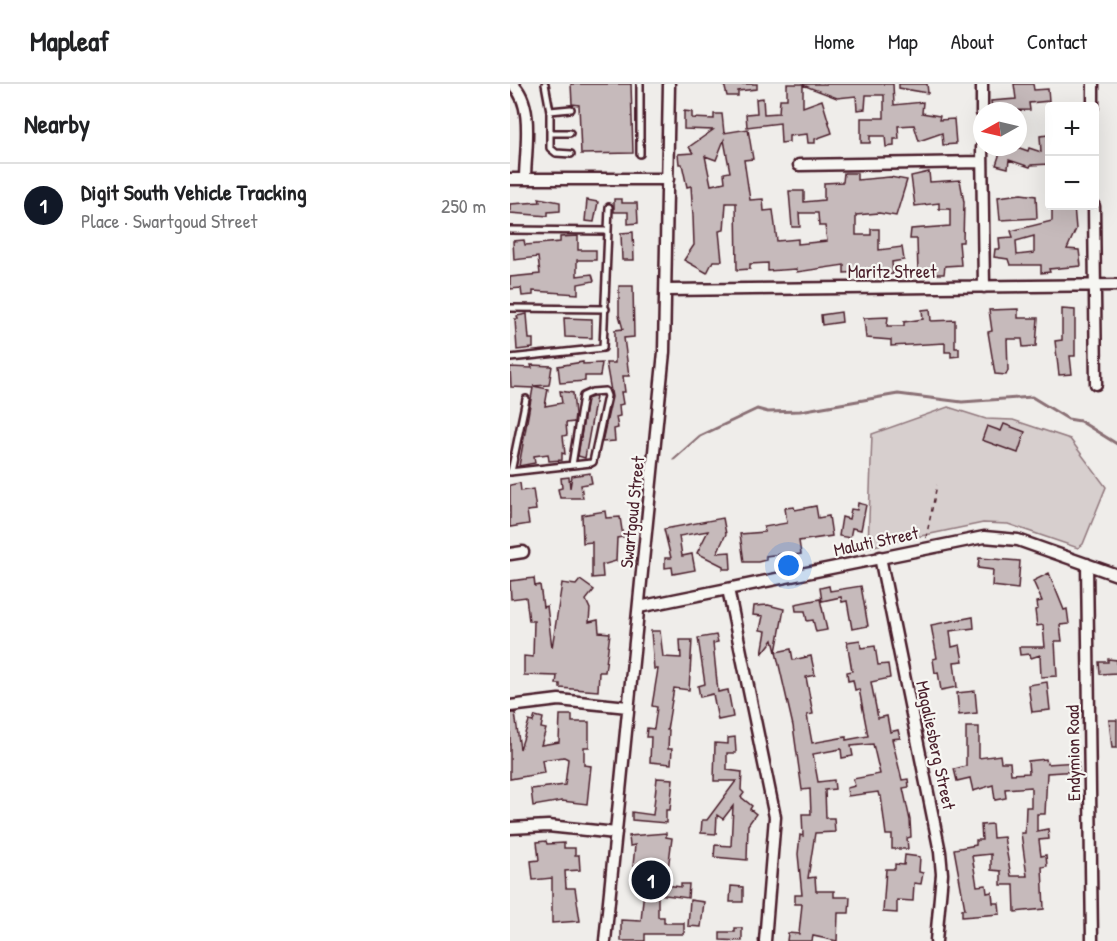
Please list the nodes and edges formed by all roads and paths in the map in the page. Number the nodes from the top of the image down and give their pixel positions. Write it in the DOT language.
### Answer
graph roads {
  1 [pos="545,84"];
  2 [pos="640,84"];
  3 [pos="669,84"];
  4 [pos="982,84"];
  5 [pos="1093,84"];
  6 [pos="515,85"];
  7 [pos="982,102"];
  8 [pos="1093,102"];
  9 [pos="571,109"];
  10 [pos="550,111"];
  11 [pos="550,133"];
  12 [pos="570,133"];
  13 [pos="571,154"];
  14 [pos="640,154"];
  15 [pos="982,156"];
  16 [pos="982,162"];
  17 [pos="799,165"];
  18 [pos="510,178"];
  19 [pos="525,179"];
  20 [pos="668,180"];
  21 [pos="609,207"];
  22 [pos="1094,210"];
  23 [pos="510,230"];
  24 [pos="608,231"];
  25 [pos="1117,285"];
  26 [pos="1095,286"];
  27 [pos="984,287"];
  28 [pos="667,290"];
  29 [pos="510,308"];
  30 [pos="606,309"];
  31 [pos="510,358"];
  32 [pos="1096,384"];
  33 [pos="525,399"];
  34 [pos="572,465"];
  35 [pos="511,472"];
  36 [pos="937,485"];
  37 [pos="926,548"];
  38 [pos="523,552"];
  39 [pos="510,554"];
  40 [pos="880,557"];
  41 [pos="1087,564"];
  42 [pos="1117,574"];
  43 [pos="728,589"];
  44 [pos="639,607"];
  45 [pos="510,706"];
  46 [pos="628,707"];
  47 [pos="510,828"];
  48 [pos="616,833"];
  49 [pos="605,941"];
  50 [pos="765,941"];
  51 [pos="936,941"];
  52 [pos="1092,941"];
  1 -- 10 [label="lane"];
  2 -- 14 [label="lane"];
  3 -- 20 [label="street, Swartgoud Street"];
  4 -- 7 [label="street"];
  5 -- 8 [label="street"];
  6 -- 19 [label="street"];
  9 -- 10 [label="lane"];
  10 -- 11 [label="lane"];
  11 -- 12 [label="lane"];
  11 -- 13 [label="lane"];
  15 -- 16 [label="street"];
  16 -- 17 [label="street"];
  16 -- 27 [label="street"];
  18 -- 19 [label="street"];
  19 -- 20 [label="street"];
  20 -- 28 [label="street, Swartgoud Street"];
  21 -- 24 [label="lane"];
  22 -- 26 [label="street"];
  23 -- 24 [label="lane"];
  24 -- 30 [label="lane"];
  25 -- 26 [label="street, Maritz Street"];
  26 -- 27 [label="street, Maritz Street"];
  26 -- 32 [label="street"];
  27 -- 28 [label="street, Maritz Street"];
  28 -- 44 [label="street, Swartgoud Street"];
  29 -- 30 [label="lane"];
  30 -- 31 [label="lane"];
  33 -- 35 [label="lane"];
  34 -- 34 [label="lane"];
  34 -- 35 [label="lane"];
  36 -- 37 [label="path"];
  37 -- 40 [label="street, Maluti Street"];
  37 -- 41 [label="street, Maluti Street"];
  38 -- 39 [label="street"];
  40 -- 43 [label="street, Maluti Street"];
  40 -- 51 [label="street, Magaliesberg Street"];
  41 -- 42 [label="street, Maluti Street"];
  41 -- 52 [label="street, Endymion Road"];
  43 -- 44 [label="street, Maluti Street"];
  43 -- 50 [label="street"];
  44 -- 46 [label="street, Swartgoud Street"];
  45 -- 46 [label="street"];
  46 -- 48 [label="street, Swartgoud Street"];
  47 -- 48 [label="street"];
  48 -- 49 [label="street, Swartgoud Street"];
}
